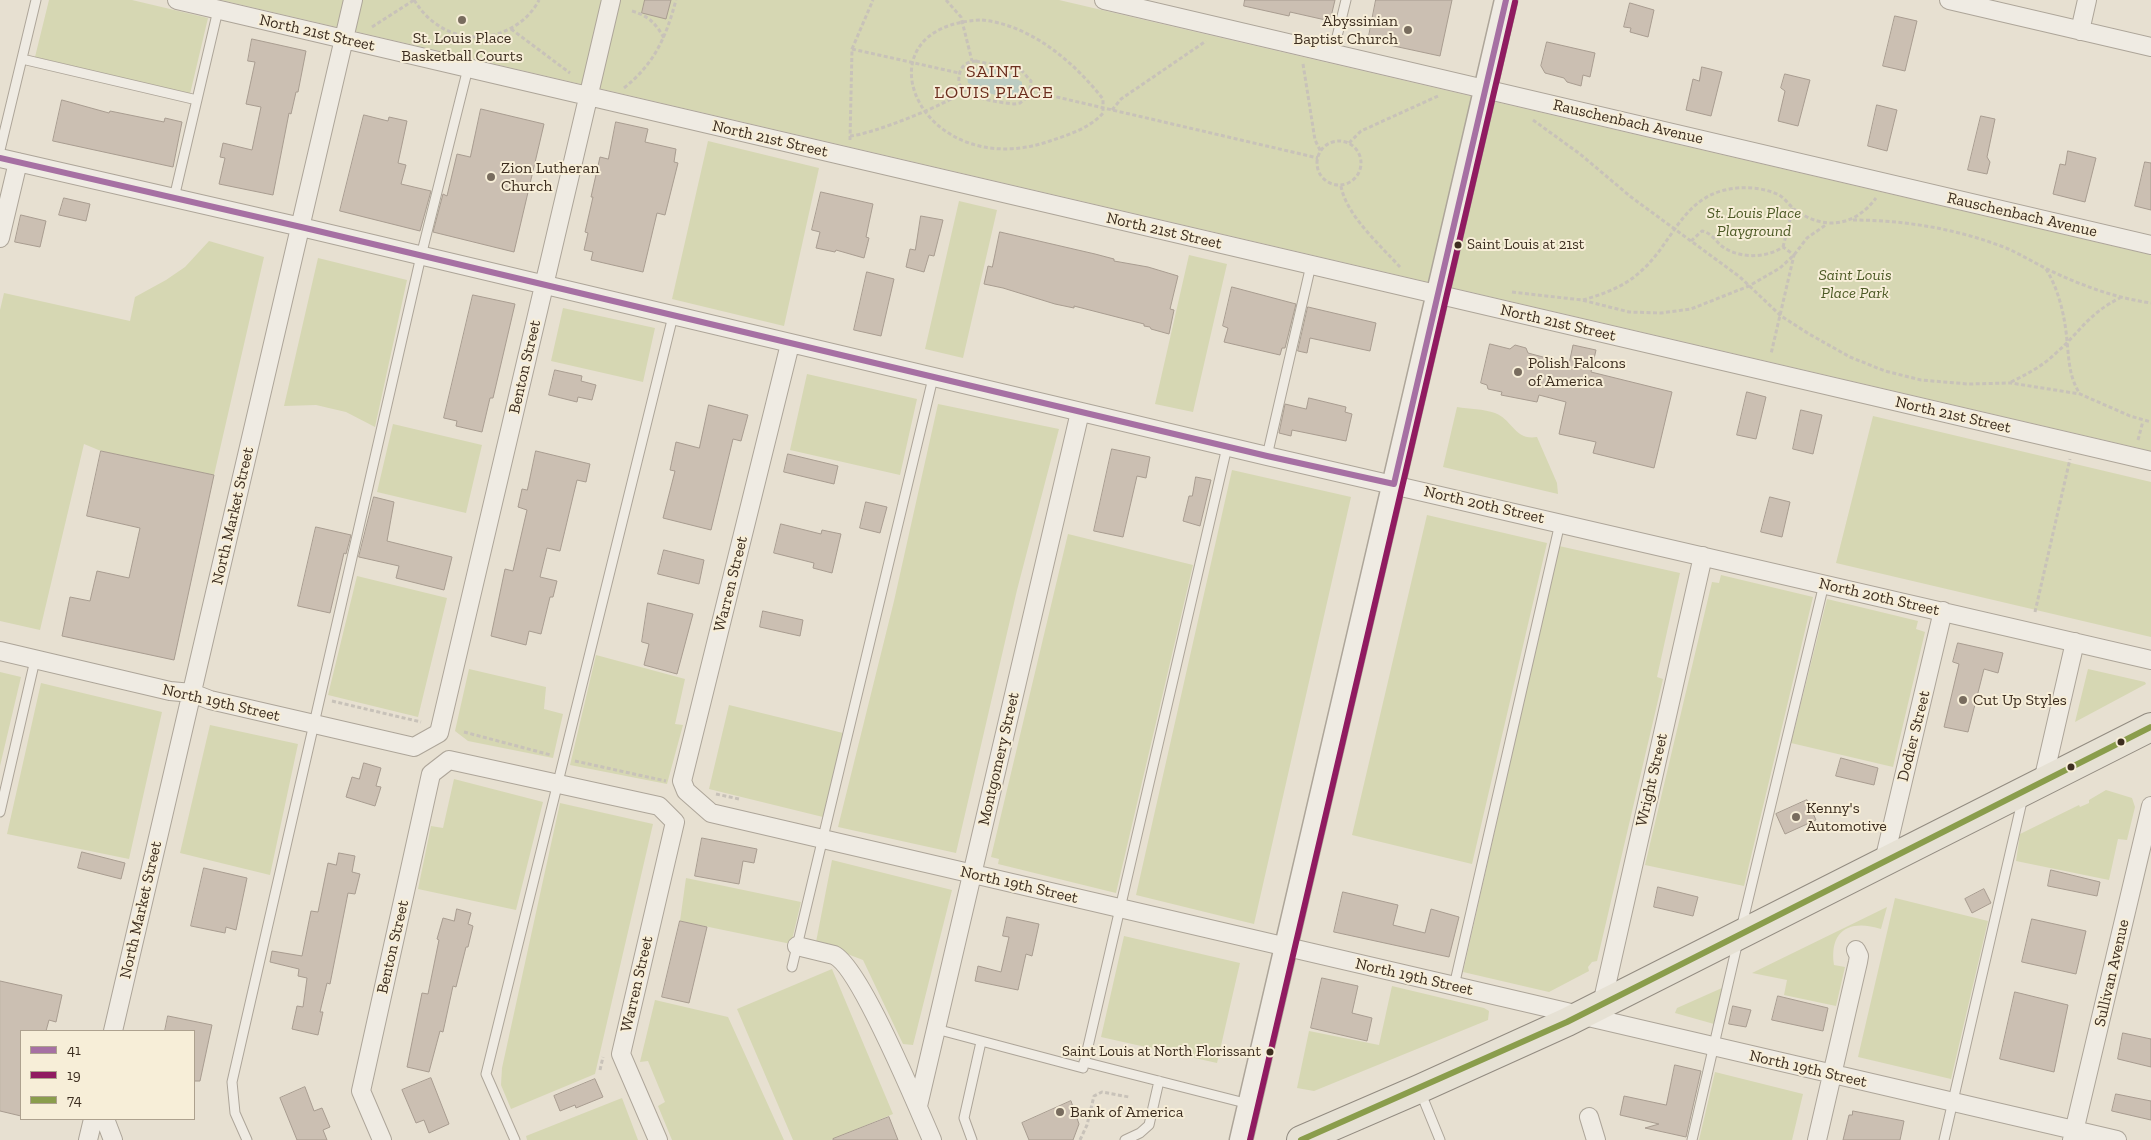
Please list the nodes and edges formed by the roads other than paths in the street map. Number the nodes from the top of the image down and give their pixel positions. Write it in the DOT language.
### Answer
graph roads {
  1 [pos="36,0"];
  2 [pos="177,0"];
  3 [pos="353,0"];
  4 [pos="611,0"];
  5 [pos="1104,0"];
  6 [pos="1346,0"];
  7 [pos="1506,0"];
  8 [pos="2087,0"];
  9 [pos="1960,1"];
  10 [pos="218,10"];
  11 [pos="2080,31"];
  12 [pos="344,39"];
  13 [pos="2151,47"];
  14 [pos="1333,54"];
  15 [pos="22,59"];
  16 [pos="468,68"];
  17 [pos="1486,89"];
  18 [pos="589,96"];
  19 [pos="197,100"];
  20 [pos="0,150"];
  21 [pos="0,158"];
  22 [pos="18,162"];
  23 [pos="174,198"];
  24 [pos="300,227"];
  25 [pos="0,238"];
  26 [pos="2151,245"];
  27 [pos="421,256"];
  28 [pos="1310,265"];
  29 [pos="544,286"];
  30 [pos="1438,295"];
  31 [pos="673,316"];
  32 [pos="790,344"];
  33 [pos="933,378"];
  34 [pos="1080,412"];
  35 [pos="1227,447"];
  36 [pos="1267,456"];
  37 [pos="2151,461"];
  38 [pos="1394,484"];
  39 [pos="1560,523"];
  40 [pos="1703,556"];
  41 [pos="1824,584"];
  42 [pos="1943,612"];
  43 [pos="2075,642"];
  44 [pos="0,651"];
  45 [pos="35,660"];
  46 [pos="2151,660"];
  47 [pos="192,693"];
  48 [pos="313,724"];
  49 [pos="2151,727"];
  50 [pos="439,733"];
  51 [pos="558,784"];
  52 [pos="2034,785"];
  53 [pos="2151,806"];
  54 [pos="0,812"];
  55 [pos="711,813"];
  56 [pos="823,840"];
  57 [pos="1884,861"];
  58 [pos="972,874"];
  59 [pos="1120,909"];
  60 [pos="1740,934"];
  61 [pos="797,946"];
  62 [pos="1286,947"];
  63 [pos="1856,950"];
  64 [pos="792,967"];
  65 [pos="1454,986"];
  66 [pos="1591,1010"];
  67 [pos="936,1029"];
  68 [pos="113,1030"];
  69 [pos="981,1042"];
  70 [pos="1714,1046"];
  71 [pos="1084,1062"];
  72 [pos="1832,1075"];
  73 [pos="1159,1081"];
  74 [pos="1419,1089"];
  75 [pos="1953,1103"];
  76 [pos="1250,1104"];
  77 [pos="918,1106"];
  78 [pos="1589,1117"];
  79 [pos="93,1120"];
  80 [pos="105,1120"];
  81 [pos="2074,1135"];
  82 [pos="88,1140"];
  83 [pos="113,1140"];
  84 [pos="247,1140"];
  85 [pos="382,1140"];
  86 [pos="515,1140"];
  87 [pos="658,1140"];
  88 [pos="932,1140"];
  89 [pos="972,1140"];
  90 [pos="1124,1140"];
  91 [pos="1241,1140"];
  92 [pos="1301,1140"];
  93 [pos="1440,1140"];
  94 [pos="1596,1140"];
  95 [pos="1692,1140"];
  96 [pos="1816,1140"];
  97 [pos="1944,1140"];
  98 [pos="2117,1140"];
  1 -- 15 [label="lane"];
  2 -- 10 [label="street, North 21st Street"];
  3 -- 12 [label="street, North Market Street"];
  4 -- 18 [label="street, Benton Street"];
  5 -- 14 [label="street, Rauschenbach Avenue"];
  6 -- 14 [label="lane"];
  7 -- 17 [label="street"];
  8 -- 11 [label="street"];
  9 -- 11 [label="street"];
  10 -- 12 [label="street, North 21st Street"];
  10 -- 19 [label="lane"];
  11 -- 13 [label="street"];
  12 -- 16 [label="street, North 21st Street"];
  12 -- 24 [label="street, North Market Street"];
  14 -- 17 [label="street, Rauschenbach Avenue"];
  15 -- 19 [label="lane"];
  15 -- 20 [label="lane"];
  16 -- 18 [label="street, North 21st Street"];
  16 -- 27 [label="lane"];
  17 -- 26 [label="street, Rauschenbach Avenue"];
  17 -- 30 [label="street"];
  18 -- 28 [label="street, North 21st Street"];
  18 -- 29 [label="street, Benton Street"];
  19 -- 23 [label="lane"];
  21 -- 22 [label="street, North 20th Street"];
  22 -- 23 [label="street, North 20th Street"];
  22 -- 25 [label="street"];
  23 -- 24 [label="street, North 20th Street"];
  24 -- 27 [label="street, North 20th Street"];
  24 -- 47 [label="street, North Market Street"];
  27 -- 29 [label="street, North 20th Street"];
  27 -- 48 [label="lane"];
  28 -- 30 [label="street, North 21st Street"];
  28 -- 36 [label="lane"];
  29 -- 31 [label="street, North 20th Street"];
  29 -- 50 [label="street, Benton Street"];
  30 -- 37 [label="street, North 21st Street"];
  30 -- 38 [label="street"];
  31 -- 32 [label="street, North 20th Street"];
  31 -- 51 [label="lane"];
  32 -- 33 [label="street, North 20th Street"];
  32 -- 55 [label="street, Warren Street"];
  33 -- 34 [label="street, North 20th Street"];
  33 -- 56 [label="lane"];
  34 -- 35 [label="street, North 20th Street"];
  34 -- 58 [label="street, Montgomery Street"];
  35 -- 36 [label="street, North 20th Street"];
  35 -- 59 [label="lane"];
  36 -- 38 [label="street, North 20th Street"];
  38 -- 39 [label="street, North 20th Street"];
  38 -- 62 [label="street"];
  39 -- 40 [label="street, North 20th Street"];
  39 -- 65 [label="lane"];
  40 -- 41 [label="street, North 20th Street"];
  40 -- 66 [label="street, Wright Street"];
  41 -- 42 [label="street, North 20th Street"];
  41 -- 60 [label="lane"];
  42 -- 43 [label="street, North 20th Street"];
  42 -- 57 [label="street, Dodier Street"];
  43 -- 46 [label="street, North 20th Street"];
  43 -- 52 [label="street"];
  44 -- 45 [label="street, North 19th Street"];
  45 -- 47 [label="street, North 19th Street"];
  45 -- 54 [label="lane"];
  47 -- 48 [label="street, North 19th Street"];
  47 -- 68 [label="street, North Market Street"];
  48 -- 50 [label="street, North 19th Street"];
  48 -- 84 [label="lane"];
  49 -- 52 [label="main road"];
  51 -- 85 [label="street, Benton Street"];
  51 -- 86 [label="lane"];
  51 -- 87 [label="street, Warren Street"];
  52 -- 57 [label="main road"];
  52 -- 75 [label="lane"];
  53 -- 81 [label="street, Sullivan Avenue"];
  55 -- 56 [label="street, North 19th Street"];
  56 -- 58 [label="street, North 19th Street"];
  56 -- 61 [label="lane"];
  57 -- 60 [label="main road"];
  58 -- 59 [label="street, North 19th Street"];
  58 -- 67 [label="street, Montgomery Street"];
  59 -- 62 [label="street, North 19th Street"];
  59 -- 71 [label="lane"];
  60 -- 66 [label="main road"];
  60 -- 70 [label="lane"];
  61 -- 64 [label="lane"];
  61 -- 77 [label="street"];
  62 -- 65 [label="street, North 19th Street"];
  62 -- 76 [label="street"];
  63 -- 72 [label="street"];
  65 -- 66 [label="street, North 19th Street"];
  66 -- 70 [label="street, North 19th Street"];
  66 -- 74 [label="main road"];
  67 -- 69 [label="lane"];
  67 -- 77 [label="street, Montgomery Street"];
  69 -- 71 [label="lane"];
  69 -- 89 [label="lane"];
  70 -- 72 [label="street, North 19th Street"];
  70 -- 95 [label="lane"];
  71 -- 73 [label="lane"];
  72 -- 75 [label="street, North 19th Street"];
  72 -- 96 [label="street"];
  73 -- 76 [label="lane"];
  73 -- 90 [label="lane"];
  74 -- 92 [label="main road"];
  74 -- 93 [label="lane"];
  75 -- 81 [label="street, North 19th Street"];
  75 -- 97 [label="lane"];
  76 -- 91 [label="street"];
  77 -- 88 [label="street"];
  78 -- 94 [label="street"];
  79 -- 82 [label="street"];
  80 -- 83 [label="street"];
  81 -- 98 [label="street, North 19th Street"];
}
